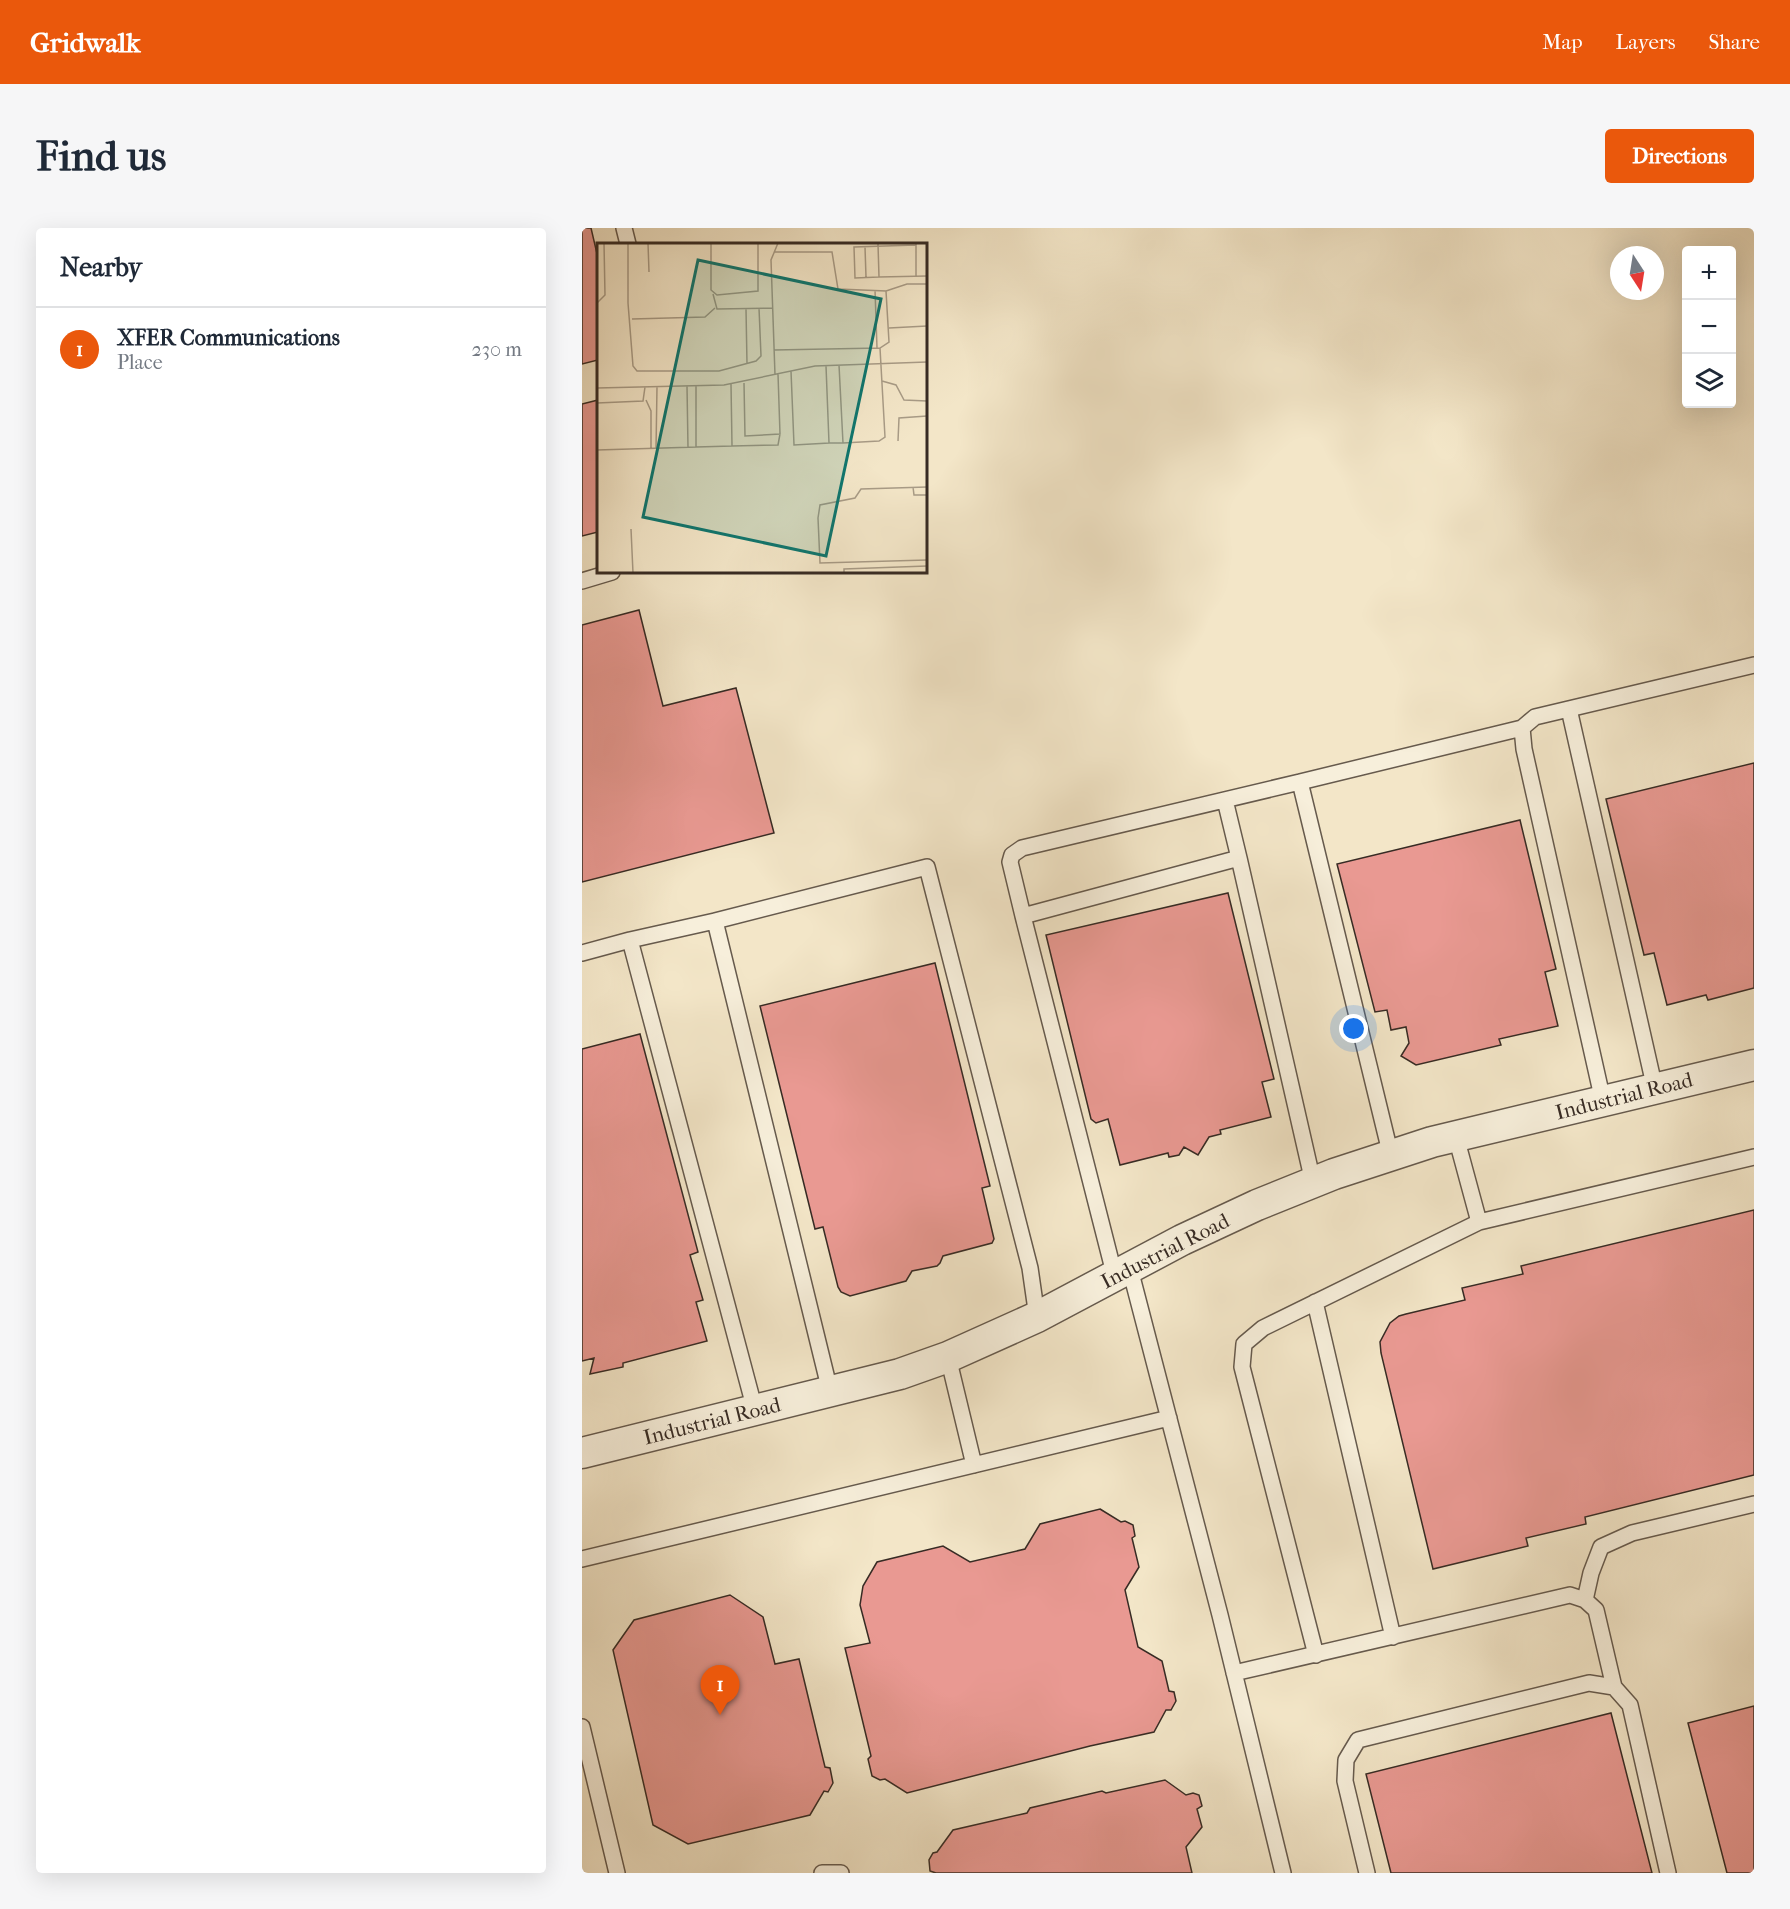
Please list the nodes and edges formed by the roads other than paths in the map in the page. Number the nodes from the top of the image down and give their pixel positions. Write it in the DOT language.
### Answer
graph roads {
  1 [pos="624,228"];
  2 [pos="628,243"];
  3 [pos="609,573"];
  4 [pos="582,581"];
  5 [pos="1754,665"];
  6 [pos="1569,709"];
  7 [pos="1522,728"];
  8 [pos="1300,782"];
  9 [pos="1225,800"];
  10 [pos="1239,858"];
  11 [pos="1023,916"];
  12 [pos="715,921"];
  13 [pos="630,940"];
  14 [pos="582,953"];
  15 [pos="1754,1065"];
  16 [pos="1655,1089"];
  17 [pos="1603,1101"];
  18 [pos="1456,1137"];
  19 [pos="1391,1156"];
  20 [pos="1754,1157"];
  21 [pos="1313,1182"];
  22 [pos="1479,1222"];
  23 [pos="1122,1273"];
  24 [pos="1315,1302"];
  25 [pos="1037,1317"];
  26 [pos="948,1357"];
  27 [pos="830,1391"];
  28 [pos="755,1410"];
  29 [pos="1169,1419"];
  30 [pos="582,1453"];
  31 [pos="974,1465"];
  32 [pos="1754,1504"];
  33 [pos="582,1559"];
  34 [pos="1585,1600"];
  35 [pos="1393,1637"];
  36 [pos="1316,1655"];
  37 [pos="1234,1673"];
  38 [pos="1614,1687"];
  39 [pos="582,1727"];
  40 [pos="617,1873"];
  41 [pos="822,1873"];
  42 [pos="842,1873"];
  43 [pos="1283,1873"];
  44 [pos="1367,1873"];
  45 [pos="1668,1873"];
  1 -- 2 [label="lane"];
  3 -- 4 [label="lane"];
  5 -- 6 [label="lane"];
  6 -- 7 [label="lane"];
  6 -- 16 [label="lane"];
  7 -- 8 [label="lane"];
  7 -- 17 [label="lane"];
  8 -- 9 [label="lane"];
  8 -- 19 [label="lane"];
  9 -- 10 [label="lane"];
  9 -- 11 [label="lane"];
  10 -- 11 [label="lane"];
  10 -- 21 [label="lane"];
  11 -- 23 [label="lane"];
  12 -- 13 [label="lane"];
  12 -- 25 [label="lane"];
  12 -- 27 [label="lane"];
  13 -- 14 [label="lane"];
  13 -- 28 [label="lane"];
  15 -- 16 [label="street, Industrial Road"];
  16 -- 17 [label="street, Industrial Road"];
  17 -- 18 [label="street, Industrial Road"];
  18 -- 19 [label="street, Industrial Road"];
  18 -- 22 [label="lane"];
  19 -- 21 [label="street, Industrial Road"];
  20 -- 22 [label="lane"];
  21 -- 23 [label="street, Industrial Road"];
  22 -- 24 [label="lane"];
  23 -- 25 [label="street, Industrial Road"];
  23 -- 29 [label="lane"];
  24 -- 35 [label="lane"];
  24 -- 36 [label="lane"];
  25 -- 26 [label="street, Industrial Road"];
  26 -- 27 [label="street, Industrial Road"];
  26 -- 31 [label="lane"];
  27 -- 28 [label="street, Industrial Road"];
  28 -- 30 [label="street, Industrial Road"];
  29 -- 31 [label="lane"];
  29 -- 37 [label="lane"];
  31 -- 33 [label="lane"];
  32 -- 34 [label="lane"];
  34 -- 35 [label="lane"];
  34 -- 38 [label="lane"];
  35 -- 36 [label="lane"];
  36 -- 37 [label="lane"];
  37 -- 43 [label="lane"];
  38 -- 44 [label="lane"];
  38 -- 45 [label="lane"];
  39 -- 40 [label="lane"];
  41 -- 42 [label="lane"];
}
